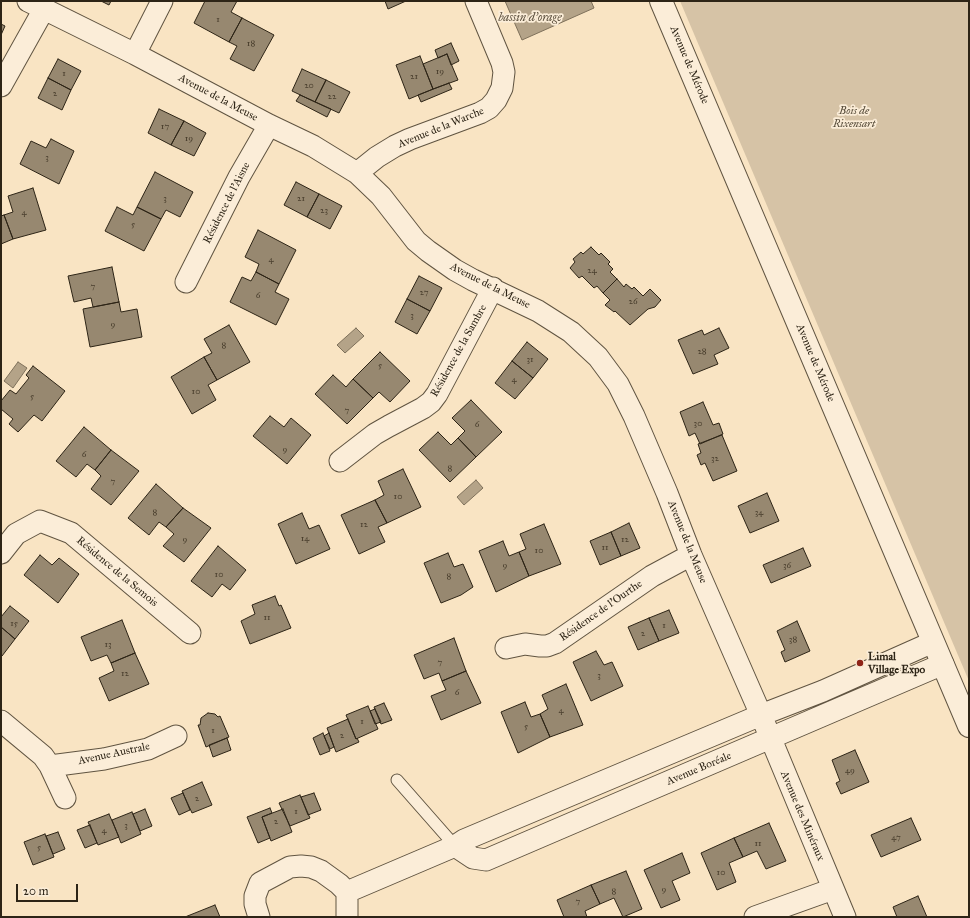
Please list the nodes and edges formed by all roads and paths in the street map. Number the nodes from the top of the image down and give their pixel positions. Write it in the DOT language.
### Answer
graph roads {
  1 [pos="162,1"];
  2 [pos="476,1"];
  3 [pos="661,1"];
  4 [pos="36,5"];
  5 [pos="135,54"];
  6 [pos="1,86"];
  7 [pos="269,125"];
  8 [pos="357,173"];
  9 [pos="186,282"];
  10 [pos="493,288"];
  11 [pos="340,461"];
  12 [pos="1,553"];
  13 [pos="691,555"];
  14 [pos="190,633"];
  15 [pos="933,642"];
  16 [pos="506,648"];
  17 [pos="943,664"];
  18 [pos="761,715"];
  19 [pos="1,721"];
  20 [pos="969,726"];
  21 [pos="176,736"];
  22 [pos="770,739"];
  23 [pos="50,766"];
  24 [pos="397,780"];
  25 [pos="65,798"];
  26 [pos="455,846"];
  27 [pos="832,889"];
  28 [pos="347,892"];
  29 [pos="259,917"];
  30 [pos="347,917"];
  31 [pos="755,917"];
  32 [pos="844,917"];
  1 -- 5 [label="street"];
  2 -- 8 [label="street, Avenue de la Warche"];
  3 -- 15 [label="street, Avenue de Mérode"];
  4 -- 5 [label="street, Avenue de la Meuse"];
  4 -- 6 [label="street"];
  5 -- 7 [label="street, Avenue de la Meuse"];
  7 -- 8 [label="street, Avenue de la Meuse"];
  7 -- 9 [label="street, Résidence de l'Aisne"];
  8 -- 10 [label="street, Avenue de la Meuse"];
  10 -- 11 [label="street, Résidence de la Sambre"];
  10 -- 13 [label="street, Avenue de la Meuse"];
  12 -- 14 [label="street, Résidence de la Semois"];
  13 -- 16 [label="street, Résidence de l'Ourthe"];
  13 -- 18 [label="street, Avenue de la Meuse"];
  15 -- 17 [label="street, Avenue de Mérode"];
  15 -- 18 [label="street"];
  17 -- 20 [label="street, Avenue de Mérode"];
  17 -- 22 [label="street, Avenue Boréale"];
  18 -- 22 [label="street, Avenue des Minéraux"];
  18 -- 26 [label="street"];
  19 -- 23 [label="street"];
  21 -- 23 [label="street, Avenue Australe"];
  22 -- 26 [label="street, Avenue Boréale"];
  22 -- 27 [label="street, Avenue des Minéraux"];
  23 -- 25 [label="street"];
  24 -- 26 [label="lane, Avenue Boréale"];
  26 -- 28 [label="street"];
  27 -- 31 [label="street"];
  27 -- 32 [label="street, Avenue des Minéraux"];
  28 -- 29 [label="street"];
  28 -- 30 [label="street"];
}
